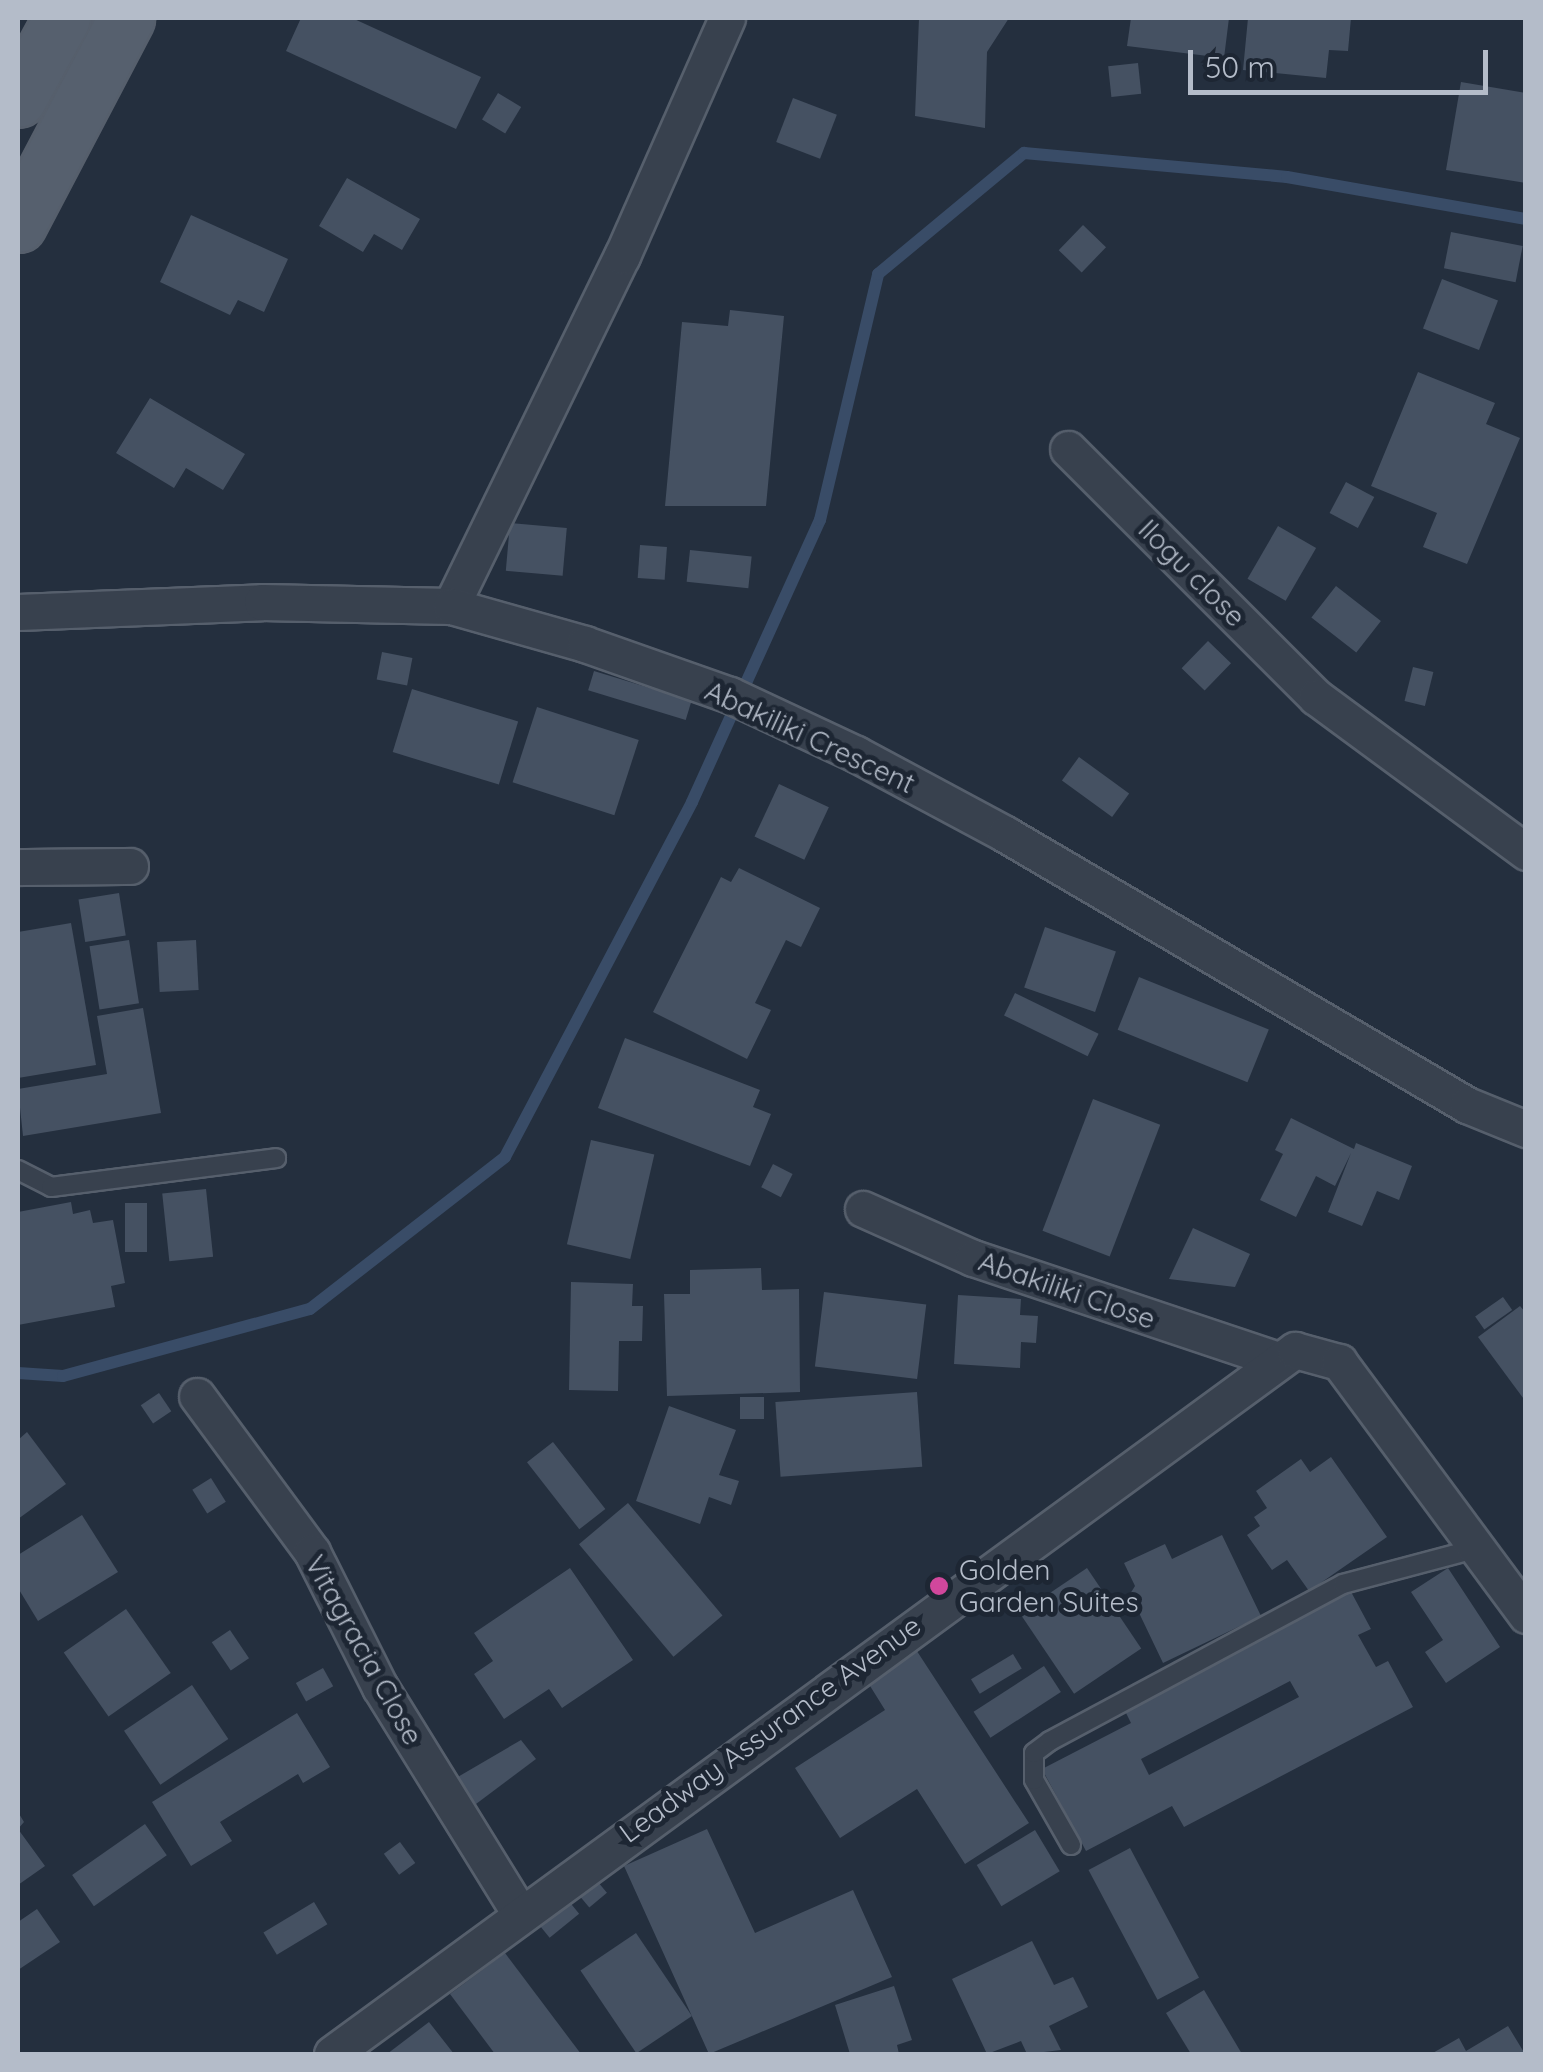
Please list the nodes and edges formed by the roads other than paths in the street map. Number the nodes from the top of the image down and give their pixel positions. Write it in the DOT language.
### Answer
graph roads {
  1 [pos="62,18"];
  2 [pos="126,18"];
  3 [pos="727,18"];
  4 [pos="18,99"];
  5 [pos="18,224"];
  6 [pos="1068,449"];
  7 [pos="451,606"];
  8 [pos="18,612"];
  9 [pos="1526,852"];
  10 [pos="130,866"];
  11 [pos="18,867"];
  12 [pos="1526,1129"];
  13 [pos="276,1158"];
  14 [pos="18,1170"];
  15 [pos="863,1208"];
  16 [pos="1275,1359"];
  17 [pos="198,1396"];
  18 [pos="1478,1548"];
  19 [pos="1526,1615"];
  20 [pos="1071,1845"];
  21 [pos="520,1912"];
  22 [pos="332,2054"];
  1 -- 4 [label="main road"];
  2 -- 5 [label="main road"];
  3 -- 7 [label="street"];
  6 -- 9 [label="street, Ilogu close"];
  7 -- 8 [label="street, Abakiliki Crescent"];
  7 -- 12 [label="street, Abakiliki Crescent"];
  10 -- 11 [label="street"];
  13 -- 14 [label="lane"];
  15 -- 16 [label="street, Abakiliki Close"];
  16 -- 18 [label="street, Leadway Assurance Avenue"];
  16 -- 21 [label="street, Leadway Assurance Avenue"];
  17 -- 21 [label="street, Vitagracia Close"];
  18 -- 19 [label="street"];
  18 -- 20 [label="lane"];
  21 -- 22 [label="street, Leadway Assurance Avenue"];
}
